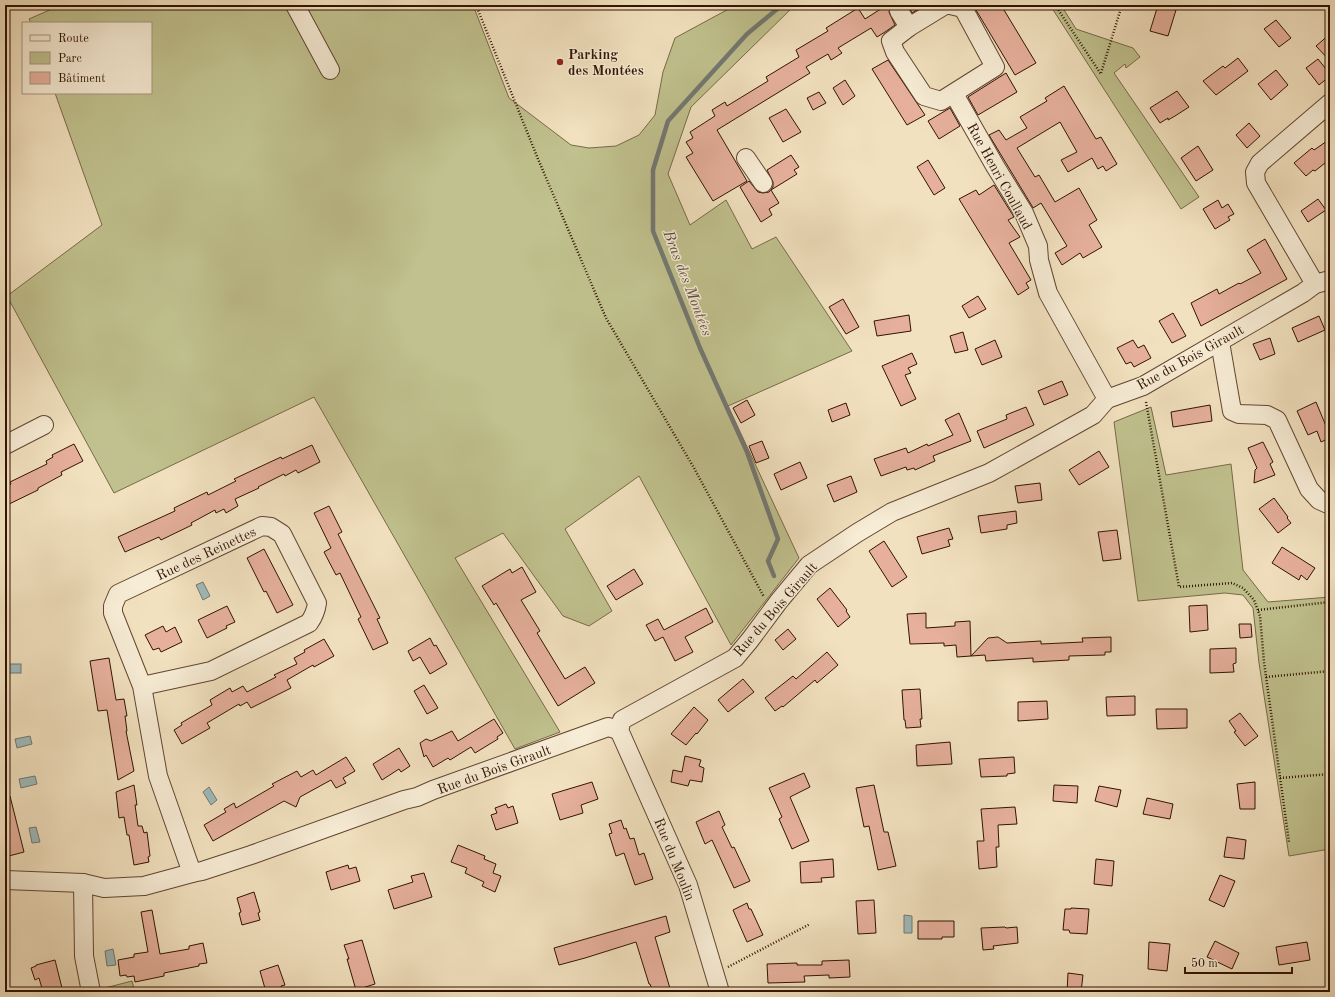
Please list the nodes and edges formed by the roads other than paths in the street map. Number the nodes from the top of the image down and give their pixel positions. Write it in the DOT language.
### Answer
graph roads {
  1 [pos="295,5"];
  2 [pos="945,5"];
  3 [pos="950,5"];
  4 [pos="899,11"];
  5 [pos="909,27"];
  6 [pos="330,70"];
  7 [pos="954,94"];
  8 [pos="1330,103"];
  9 [pos="746,158"];
  10 [pos="763,184"];
  11 [pos="1322,282"];
  12 [pos="1220,342"];
  13 [pos="1107,399"];
  14 [pos="44,425"];
  15 [pos="5,445"];
  16 [pos="1330,505"];
  17 [pos="142,686"];
  18 [pos="620,730"];
  19 [pos="192,872"];
  20 [pos="5,880"];
  21 [pos="83,884"];
  22 [pos="91,992"];
  23 [pos="720,992"];
  1 -- 6 [label="street"];
  2 -- 5 [label="street"];
  3 -- 7 [label="street"];
  4 -- 5 [label="street"];
  5 -- 7 [label="street"];
  7 -- 13 [label="street, Rue Henri Coullaud"];
  8 -- 11 [label="street"];
  9 -- 10 [label="street"];
  11 -- 12 [label="street, Rue du Bois Girault"];
  12 -- 13 [label="street, Rue du Bois Girault"];
  12 -- 16 [label="street"];
  13 -- 18 [label="street, Rue du Bois Girault"];
  14 -- 15 [label="street"];
  17 -- 17 [label="street, Rue des Reinettes"];
  17 -- 19 [label="street, Rue des Reinettes"];
  18 -- 19 [label="street, Rue du Bois Girault"];
  18 -- 23 [label="street, Rue du Moulin"];
  19 -- 21 [label="street, Rue du Bois Girault"];
  20 -- 21 [label="street, Rue du Bois Girault"];
  21 -- 22 [label="street"];
}
